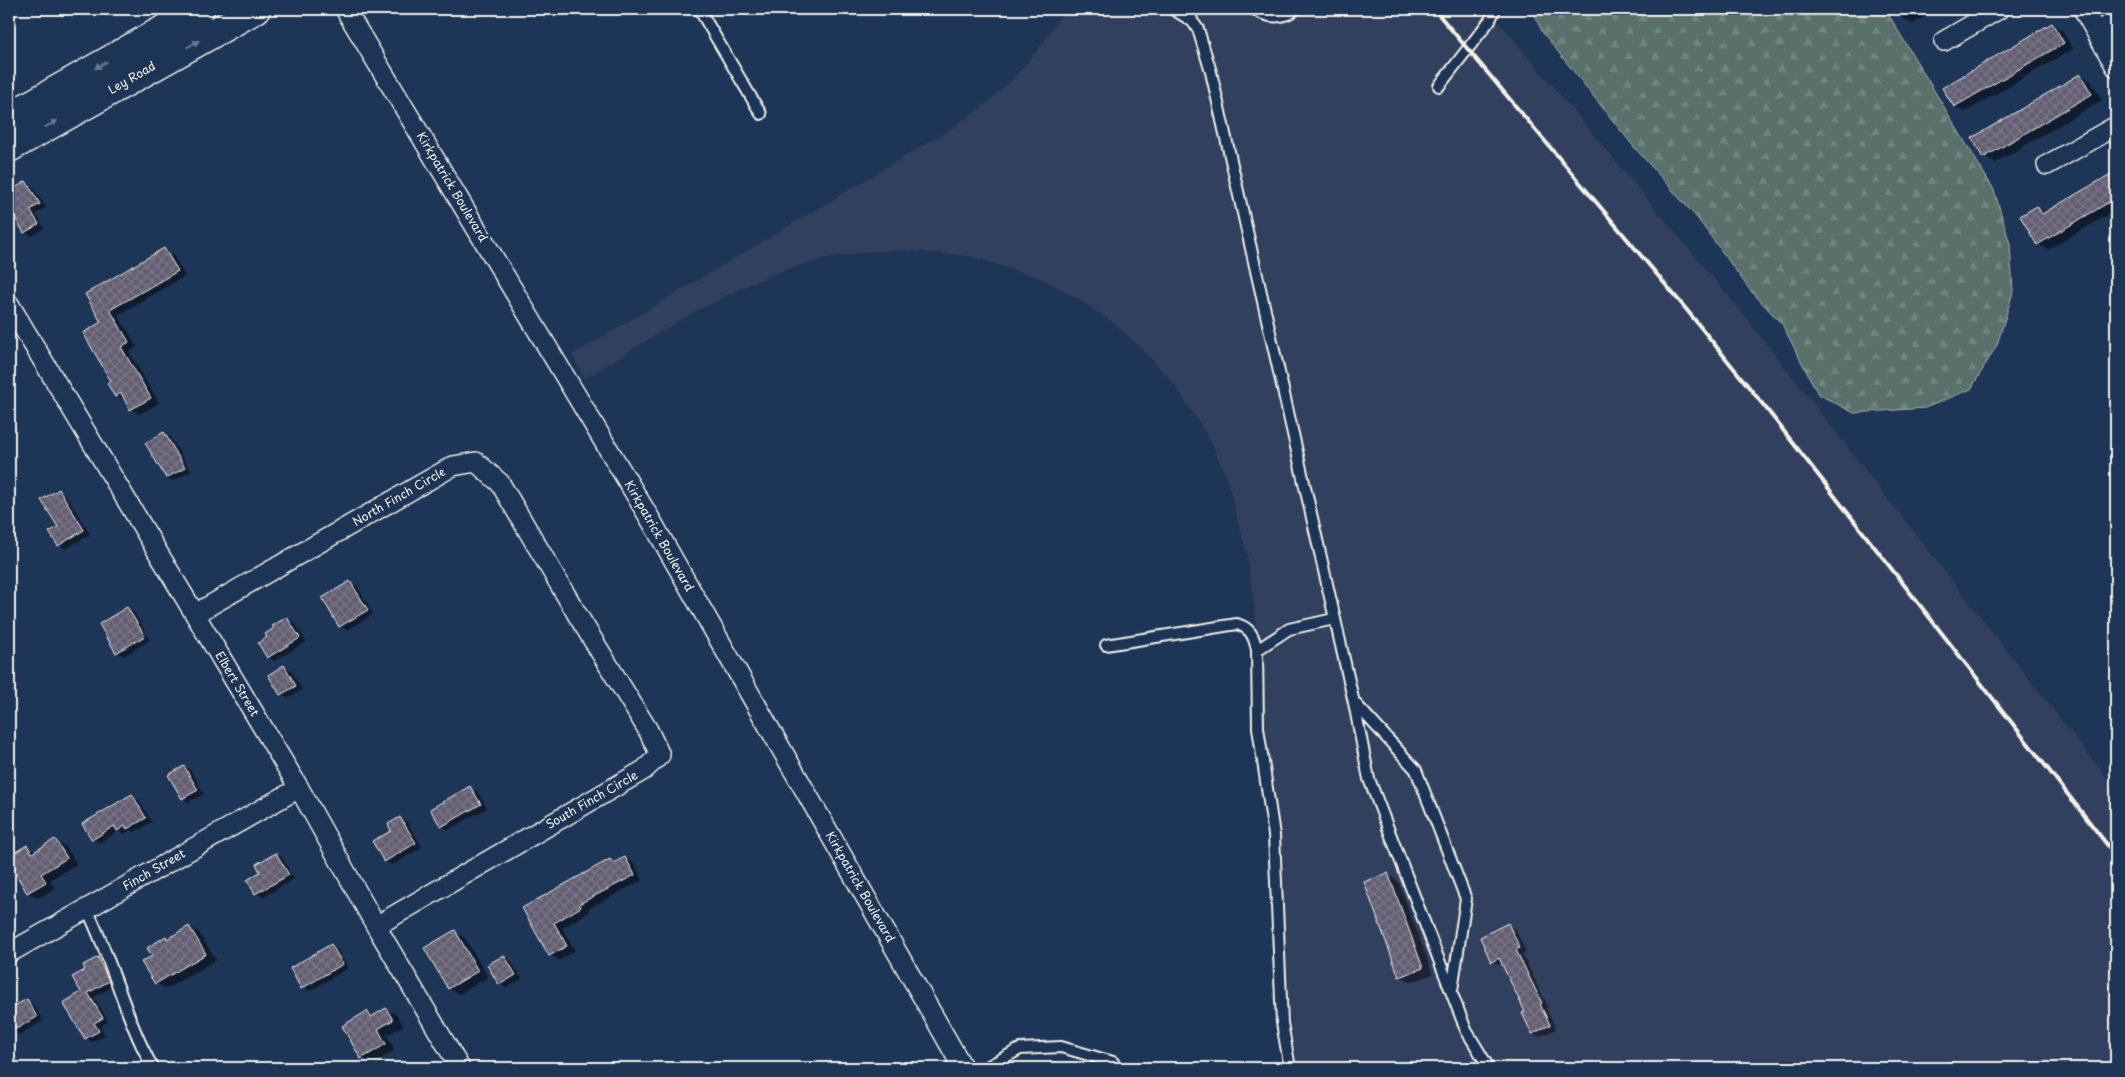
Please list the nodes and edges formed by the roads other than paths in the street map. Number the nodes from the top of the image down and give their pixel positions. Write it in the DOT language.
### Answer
graph roads {
  1 [pos="188,9"];
  2 [pos="200,9"];
  3 [pos="256,9"];
  4 [pos="346,9"];
  5 [pos="699,9"];
  6 [pos="1173,9"];
  7 [pos="1190,9"];
  8 [pos="1254,9"];
  9 [pos="1296,9"];
  10 [pos="1495,9"];
  11 [pos="1999,9"];
  12 [pos="2083,9"];
  13 [pos="2116,20"];
  14 [pos="1192,21"];
  15 [pos="2097,32"];
  16 [pos="1944,41"];
  17 [pos="144,42"];
  18 [pos="2116,67"];
  19 [pos="1439,86"];
  20 [pos="761,114"];
  21 [pos="9,117"];
  22 [pos="2116,126"];
  23 [pos="9,148"];
  24 [pos="2047,166"];
  25 [pos="9,304"];
  26 [pos="560,584"];
  27 [pos="195,614"];
  28 [pos="1334,619"];
  29 [pos="1106,645"];
  30 [pos="1257,650"];
  31 [pos="1354,702"];
  32 [pos="299,788"];
  33 [pos="87,909"];
  34 [pos="376,926"];
  35 [pos="9,953"];
  36 [pos="1451,992"];
  37 [pos="1114,1062"];
  38 [pos="153,1068"];
  39 [pos="460,1068"];
  40 [pos="963,1068"];
  41 [pos="985,1068"];
  42 [pos="1290,1068"];
  43 [pos="1489,1068"];
  1 -- 17 [label="main road"];
  2 -- 17 [label="main road, Ley Road"];
  23 -- 3 [label="main road, Ley Road, one-way"];
  4 -- 40 [label="street, Kirkpatrick Boulevard"];
  5 -- 20 [label="lane"];
  6 -- 14 [label="lane"];
  7 -- 14 [label="lane"];
  8 -- 9 [label="lane"];
  10 -- 19 [label="lane"];
  11 -- 16 [label="street"];
  12 -- 15 [label="street"];
  13 -- 15 [label="street"];
  14 -- 28 [label="lane"];
  15 -- 18 [label="street"];
  17 -- 21 [label="main road, Ley Road, one-way"];
  22 -- 24 [label="street"];
  25 -- 27 [label="street, Elbert Street"];
  26 -- 27 [label="street, North Finch Circle"];
  26 -- 34 [label="street, South Finch Circle"];
  27 -- 32 [label="street, Elbert Street"];
  28 -- 30 [label="lane"];
  28 -- 31 [label="lane"];
  29 -- 30 [label="lane"];
  30 -- 42 [label="lane"];
  31 -- 36 [label="lane"];
  31 -- 36 [label="lane"];
  32 -- 33 [label="street, Finch Street"];
  32 -- 34 [label="street, Elbert Street"];
  33 -- 35 [label="street, Finch Street"];
  33 -- 38 [label="lane"];
  34 -- 39 [label="street, Elbert Street"];
  36 -- 43 [label="lane"];
  37 -- 41 [label="lane"];
}
